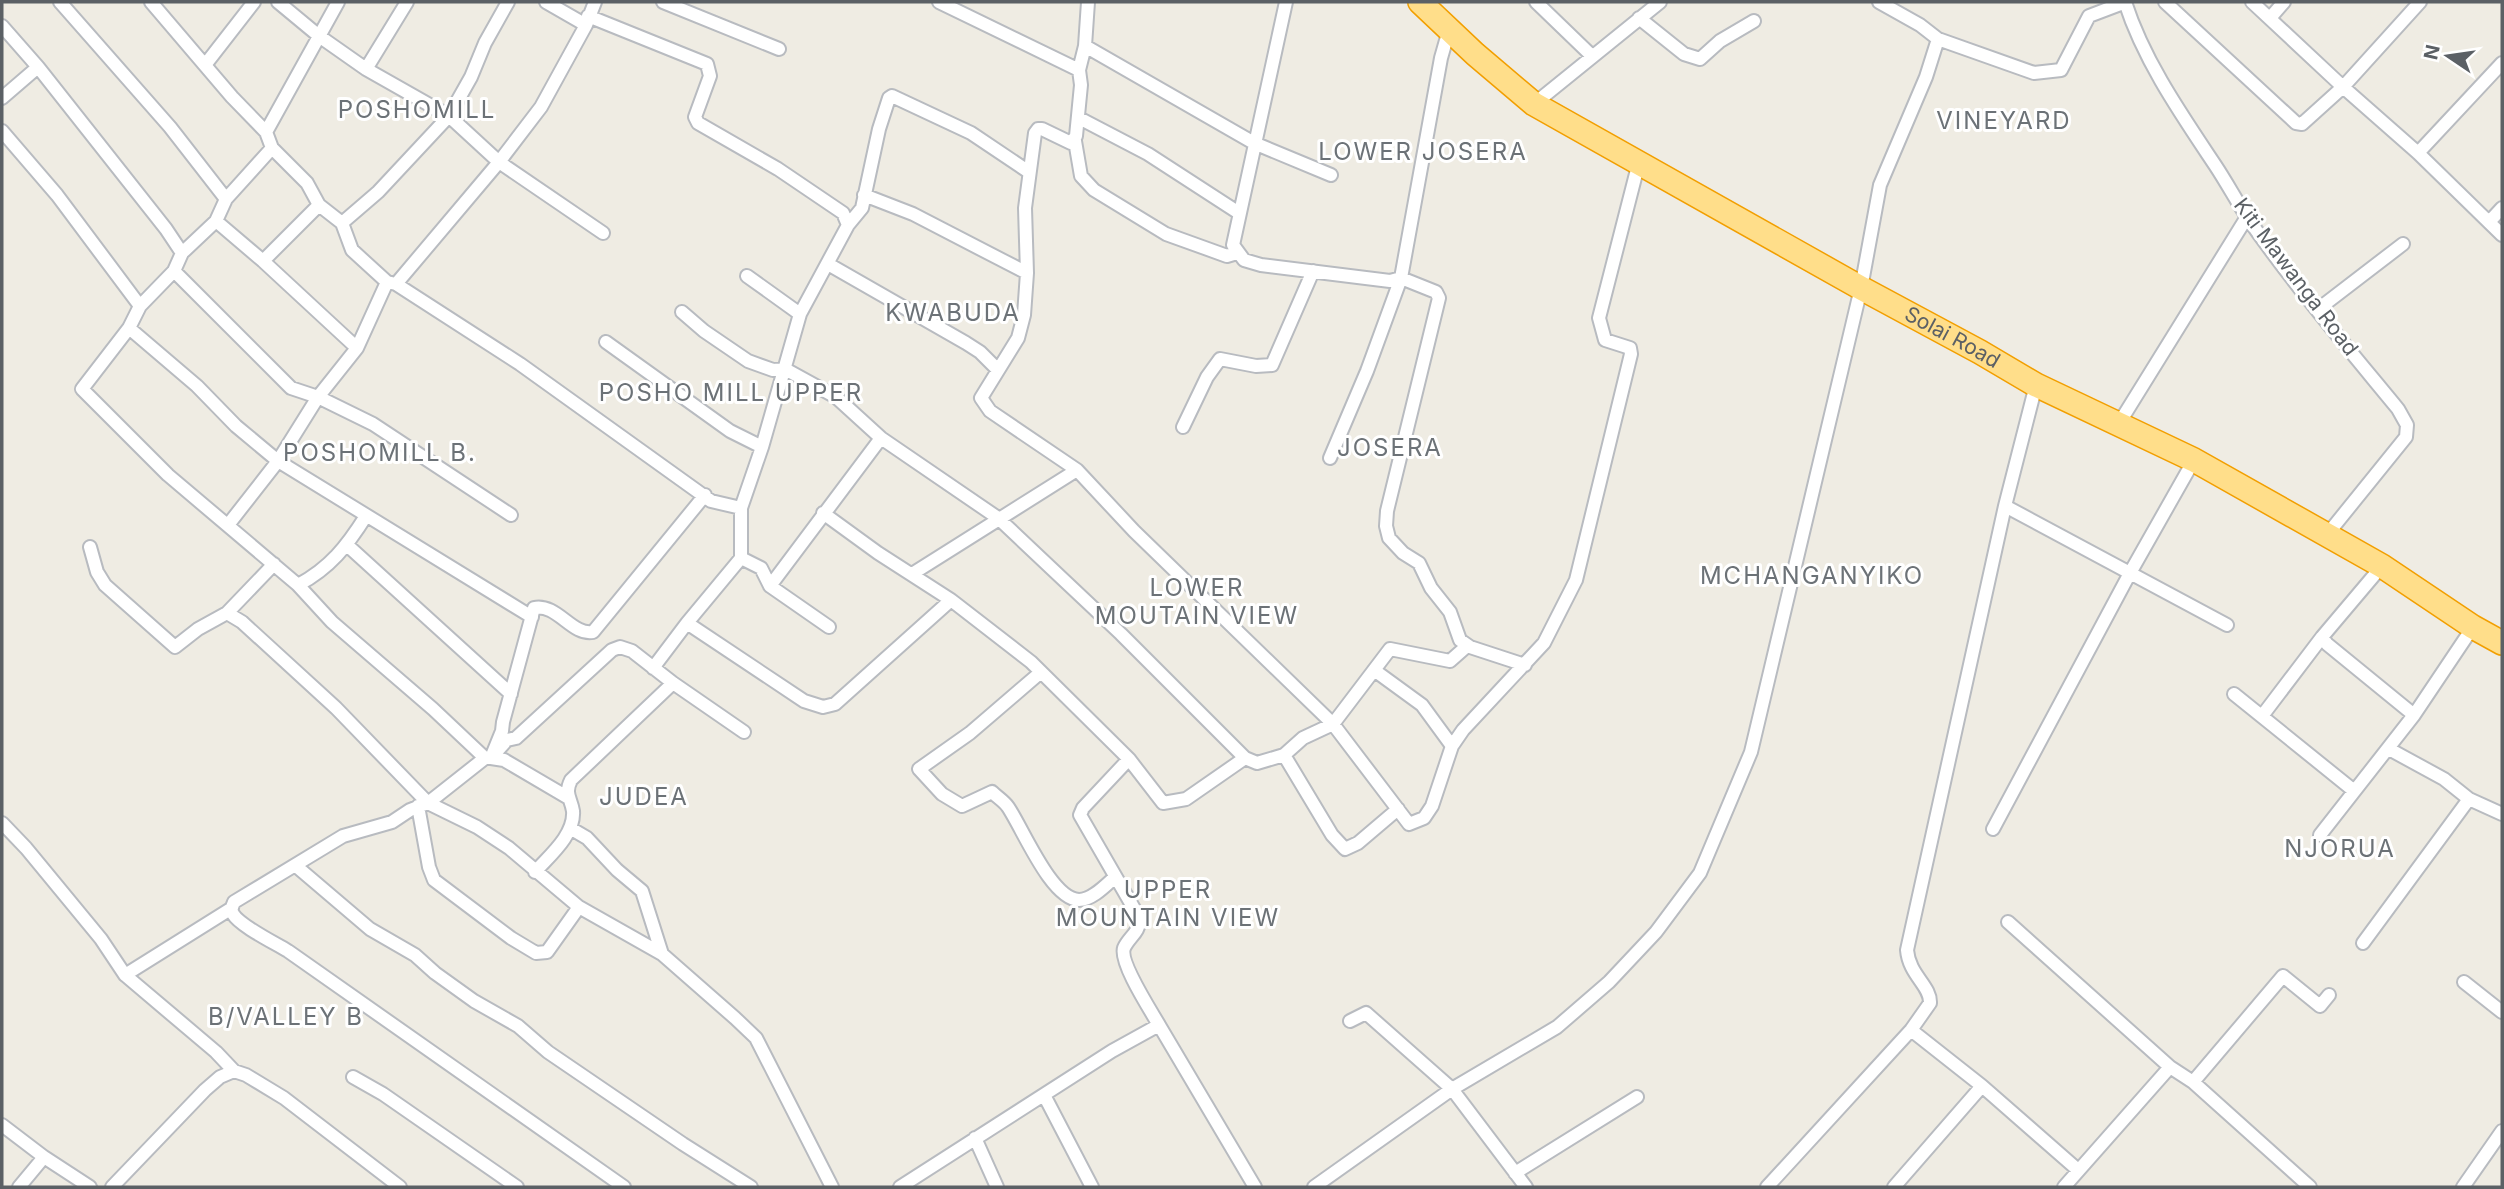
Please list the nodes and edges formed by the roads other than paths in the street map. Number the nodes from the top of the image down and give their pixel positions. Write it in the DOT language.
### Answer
graph roads {
  1 [pos="60,2"];
  2 [pos="153,2"];
  3 [pos="254,2"];
  4 [pos="278,2"];
  5 [pos="338,2"];
  6 [pos="407,2"];
  7 [pos="508,2"];
  8 [pos="546,2"];
  9 [pos="595,2"];
  10 [pos="663,2"];
  11 [pos="939,2"];
  12 [pos="1088,2"];
  13 [pos="1286,2"];
  14 [pos="1420,2"];
  15 [pos="1536,2"];
  16 [pos="1660,2"];
  17 [pos="1879,2"];
  18 [pos="2125,2"];
  19 [pos="2165,2"];
  20 [pos="2252,2"];
  21 [pos="2284,2"];
  22 [pos="2420,2"];
  23 [pos="1639,18"];
  24 [pos="2270,18"];
  25 [pos="587,21"];
  26 [pos="1754,21"];
  27 [pos="2,26"];
  28 [pos="1449,30"];
  29 [pos="319,36"];
  30 [pos="1938,39"];
  31 [pos="1085,46"];
  32 [pos="779,49"];
  33 [pos="1592,56"];
  34 [pos="2502,63"];
  35 [pos="205,65"];
  36 [pos="37,68"];
  37 [pos="366,69"];
  38 [pos="1079,70"];
  39 [pos="2343,87"];
  40 [pos="2,98"];
  41 [pos="1534,104"];
  42 [pos="449,117"];
  43 [pos="1079,118"];
  44 [pos="2,131"];
  45 [pos="266,132"];
  46 [pos="1074,141"];
  47 [pos="1254,143"];
  48 [pos="272,148"];
  49 [pos="2418,153"];
  50 [pos="499,162"];
  51 [pos="1639,162"];
  52 [pos="1029,172"];
  53 [pos="1331,175"];
  54 [pos="864,195"];
  55 [pos="226,199"];
  56 [pos="319,205"];
  57 [pos="2502,208"];
  58 [pos="1239,213"];
  59 [pos="2247,217"];
  60 [pos="216,222"];
  61 [pos="2489,222"];
  62 [pos="342,223"];
  63 [pos="848,225"];
  64 [pos="603,233"];
  65 [pos="2502,235"];
  66 [pos="2403,244"];
  67 [pos="182,253"];
  68 [pos="1237,253"];
  69 [pos="263,261"];
  70 [pos="828,264"];
  71 [pos="174,271"];
  72 [pos="1313,271"];
  73 [pos="1027,273"];
  74 [pos="747,276"];
  75 [pos="1401,278"];
  76 [pos="391,283"];
  77 [pos="1861,288"];
  78 [pos="141,306"];
  79 [pos="2317,310"];
  80 [pos="682,312"];
  81 [pos="800,314"];
  82 [pos="129,328"];
  83 [pos="606,342"];
  84 [pos="357,348"];
  85 [pos="786,369"];
  86 [pos="998,370"];
  87 [pos="2036,385"];
  88 [pos="318,397"];
  89 [pos="2118,425"];
  90 [pos="1184,427"];
  91 [pos="881,438"];
  92 [pos="762,447"];
  93 [pos="1330,458"];
  94 [pos="2194,460"];
  95 [pos="278,461"];
  96 [pos="1077,470"];
  97 [pos="705,495"];
  98 [pos="2005,506"];
  99 [pos="741,508"];
  100 [pos="823,513"];
  101 [pos="511,515"];
  102 [pos="366,516"];
  103 [pos="998,518"];
  104 [pos="228,525"];
  105 [pos="2326,536"];
  106 [pos="347,545"];
  107 [pos="90,547"];
  108 [pos="741,558"];
  109 [pos="274,564"];
  110 [pos="2382,566"];
  111 [pos="2130,573"];
  112 [pos="912,574"];
  113 [pos="298,585"];
  114 [pos="770,586"];
  115 [pos="951,600"];
  116 [pos="227,613"];
  117 [pos="532,617"];
  118 [pos="687,623"];
  119 [pos="2227,625"];
  120 [pos="829,627"];
  121 [pos="2473,627"];
  122 [pos="2322,637"];
  123 [pos="2502,643"];
  124 [pos="1467,646"];
  125 [pos="1525,665"];
  126 [pos="653,668"];
  127 [pos="1374,670"];
  128 [pos="1041,672"];
  129 [pos="673,683"];
  130 [pos="511,694"];
  131 [pos="2234,694"];
  132 [pos="2414,715"];
  133 [pos="2262,716"];
  134 [pos="1333,724"];
  135 [pos="744,732"];
  136 [pos="1452,746"];
  137 [pos="2389,749"];
  138 [pos="1284,755"];
  139 [pos="488,758"];
  140 [pos="1245,758"];
  141 [pos="1129,759"];
  142 [pos="2353,790"];
  143 [pos="567,797"];
  144 [pos="2469,799"];
  145 [pos="423,804"];
  146 [pos="1398,809"];
  147 [pos="2502,814"];
  148 [pos="2,823"];
  149 [pos="570,828"];
  150 [pos="1993,829"];
  151 [pos="2320,835"];
  152 [pos="296,866"];
  153 [pos="536,872"];
  154 [pos="1115,877"];
  155 [pos="579,907"];
  156 [pos="232,908"];
  157 [pos="2008,922"];
  158 [pos="2363,943"];
  159 [pos="662,954"];
  160 [pos="125,975"];
  161 [pos="2464,982"];
  162 [pos="2329,995"];
  163 [pos="2502,1012"];
  164 [pos="1350,1021"];
  165 [pos="1159,1025"];
  166 [pos="1911,1030"];
  167 [pos="2170,1067"];
  168 [pos="234,1071"];
  169 [pos="353,1077"];
  170 [pos="2193,1082"];
  171 [pos="1982,1086"];
  172 [pos="1452,1089"];
  173 [pos="1044,1095"];
  174 [pos="1637,1097"];
  175 [pos="2,1125"];
  176 [pos="2502,1131"];
  177 [pos="975,1138"];
  178 [pos="44,1157"];
  179 [pos="2078,1170"];
  180 [pos="1516,1173"];
  181 [pos="2302,1184"];
  182 [pos="19,1187"];
  183 [pos="90,1187"];
  184 [pos="112,1187"];
  185 [pos="400,1187"];
  186 [pos="517,1187"];
  187 [pos="624,1187"];
  188 [pos="751,1187"];
  189 [pos="832,1187"];
  190 [pos="900,1187"];
  191 [pos="997,1187"];
  192 [pos="1092,1187"];
  193 [pos="1255,1187"];
  194 [pos="1314,1187"];
  195 [pos="1526,1187"];
  196 [pos="1767,1187"];
  197 [pos="1894,1187"];
  198 [pos="2064,1187"];
  199 [pos="2463,1187"];
  1 -- 55 [label="street"];
  2 -- 35 [label="street"];
  3 -- 35 [label="street"];
  4 -- 29 [label="street"];
  5 -- 29 [label="street"];
  6 -- 37 [label="street"];
  7 -- 42 [label="street"];
  8 -- 25 [label="street"];
  9 -- 25 [label="street"];
  10 -- 32 [label="street"];
  11 -- 38 [label="street"];
  12 -- 31 [label="street"];
  13 -- 47 [label="street"];
  14 -- 28 [label="highway, Solai Road"];
  15 -- 33 [label="street"];
  16 -- 23 [label="street"];
  17 -- 30 [label="street"];
  18 -- 30 [label="street"];
  18 -- 59 [label="street, Kiti Mawanga Road"];
  19 -- 39 [label="street"];
  20 -- 24 [label="street"];
  21 -- 24 [label="street"];
  22 -- 39 [label="street"];
  23 -- 26 [label="street"];
  23 -- 33 [label="street"];
  24 -- 39 [label="street"];
  25 -- 50 [label="street"];
  25 -- 63 [label="street"];
  27 -- 36 [label="street"];
  28 -- 41 [label="highway, Solai Road"];
  28 -- 75 [label="street"];
  29 -- 37 [label="street"];
  29 -- 45 [label="street"];
  30 -- 77 [label="street"];
  31 -- 38 [label="street"];
  31 -- 47 [label="street"];
  33 -- 41 [label="street"];
  34 -- 49 [label="street"];
  35 -- 45 [label="street"];
  36 -- 40 [label="street"];
  36 -- 67 [label="street"];
  37 -- 42 [label="street"];
  38 -- 43 [label="street"];
  39 -- 49 [label="street"];
  41 -- 51 [label="highway, Solai Road"];
  42 -- 50 [label="street"];
  42 -- 62 [label="street"];
  43 -- 46 [label="street"];
  43 -- 58 [label="street"];
  44 -- 78 [label="street"];
  45 -- 48 [label="street"];
  46 -- 52 [label="street"];
  46 -- 68 [label="street"];
  47 -- 53 [label="street"];
  47 -- 58 [label="street"];
  48 -- 55 [label="street"];
  48 -- 56 [label="street"];
  49 -- 61 [label="street"];
  50 -- 64 [label="street"];
  50 -- 76 [label="street"];
  51 -- 77 [label="highway, Solai Road"];
  51 -- 125 [label="street"];
  52 -- 54 [label="street"];
  52 -- 73 [label="street"];
  54 -- 63 [label="street"];
  54 -- 73 [label="street"];
  55 -- 60 [label="street"];
  56 -- 62 [label="street"];
  56 -- 69 [label="street"];
  57 -- 61 [label="street"];
  58 -- 68 [label="street"];
  59 -- 79 [label="street, Kiti Mawanga Road"];
  59 -- 89 [label="street"];
  60 -- 67 [label="street"];
  60 -- 69 [label="street"];
  61 -- 65 [label="street"];
  62 -- 76 [label="street"];
  63 -- 70 [label="street"];
  66 -- 79 [label="street"];
  67 -- 71 [label="street"];
  68 -- 72 [label="street"];
  69 -- 84 [label="street"];
  70 -- 81 [label="street"];
  70 -- 86 [label="street"];
  71 -- 78 [label="street"];
  71 -- 88 [label="street"];
  72 -- 75 [label="street"];
  72 -- 90 [label="street"];
  73 -- 86 [label="street"];
  74 -- 81 [label="street"];
  75 -- 93 [label="street"];
  75 -- 124 [label="street"];
  76 -- 84 [label="street"];
  76 -- 97 [label="street"];
  77 -- 87 [label="highway, Solai Road"];
  77 -- 172 [label="street"];
  78 -- 82 [label="street"];
  79 -- 105 [label="street, Kiti Mawanga Road"];
  80 -- 85 [label="street"];
  81 -- 85 [label="street"];
  82 -- 95 [label="street"];
  82 -- 104 [label="street"];
  83 -- 92 [label="street"];
  84 -- 88 [label="street"];
  85 -- 91 [label="street"];
  85 -- 92 [label="street"];
  86 -- 96 [label="street"];
  87 -- 89 [label="highway, Solai Road"];
  87 -- 98 [label="street"];
  88 -- 95 [label="street"];
  88 -- 101 [label="street"];
  89 -- 94 [label="highway, Solai Road"];
  91 -- 100 [label="street"];
  91 -- 103 [label="street"];
  92 -- 99 [label="street"];
  94 -- 105 [label="highway, Solai Road"];
  94 -- 111 [label="street"];
  95 -- 102 [label="street"];
  95 -- 104 [label="street"];
  96 -- 103 [label="street"];
  96 -- 134 [label="street"];
  97 -- 99 [label="street"];
  97 -- 117 [label="street"];
  98 -- 111 [label="street"];
  98 -- 166 [label="street"];
  99 -- 108 [label="street"];
  100 -- 112 [label="street"];
  100 -- 114 [label="street"];
  102 -- 106 [label="street"];
  102 -- 117 [label="street"];
  103 -- 112 [label="street"];
  103 -- 140 [label="street"];
  104 -- 109 [label="street"];
  105 -- 110 [label="highway, Solai Road"];
  106 -- 113 [label="street"];
  106 -- 130 [label="street"];
  107 -- 116 [label="street"];
  108 -- 114 [label="street"];
  108 -- 118 [label="street"];
  109 -- 113 [label="street"];
  109 -- 116 [label="street"];
  110 -- 121 [label="highway, Solai Road"];
  110 -- 122 [label="street"];
  111 -- 119 [label="street"];
  111 -- 150 [label="street"];
  112 -- 115 [label="street"];
  113 -- 139 [label="street"];
  114 -- 120 [label="street"];
  115 -- 118 [label="street"];
  115 -- 128 [label="street"];
  116 -- 145 [label="street"];
  117 -- 130 [label="street"];
  118 -- 126 [label="street"];
  121 -- 123 [label="highway, Solai Road"];
  121 -- 132 [label="street"];
  122 -- 132 [label="street"];
  122 -- 133 [label="street"];
  124 -- 125 [label="street"];
  124 -- 127 [label="street"];
  125 -- 136 [label="street"];
  126 -- 129 [label="street"];
  126 -- 139 [label="street"];
  127 -- 134 [label="street"];
  127 -- 136 [label="street"];
  128 -- 141 [label="street"];
  128 -- 154 [label="street"];
  129 -- 135 [label="street"];
  129 -- 143 [label="street"];
  130 -- 139 [label="street"];
  131 -- 133 [label="street"];
  132 -- 137 [label="street"];
  133 -- 142 [label="street"];
  134 -- 138 [label="street"];
  134 -- 146 [label="street"];
  136 -- 146 [label="street"];
  137 -- 142 [label="street"];
  137 -- 144 [label="street"];
  138 -- 140 [label="street"];
  138 -- 146 [label="street"];
  139 -- 143 [label="street"];
  139 -- 145 [label="street"];
  140 -- 141 [label="street"];
  141 -- 154 [label="street"];
  142 -- 151 [label="street"];
  143 -- 149 [label="street"];
  144 -- 147 [label="street"];
  144 -- 158 [label="street"];
  145 -- 152 [label="street"];
  145 -- 153 [label="street"];
  145 -- 155 [label="street"];
  148 -- 160 [label="street"];
  149 -- 153 [label="street"];
  149 -- 159 [label="street"];
  152 -- 156 [label="street"];
  152 -- 188 [label="street"];
  153 -- 155 [label="street"];
  154 -- 165 [label="street"];
  155 -- 159 [label="street"];
  156 -- 160 [label="street"];
  156 -- 187 [label="street"];
  157 -- 167 [label="street"];
  159 -- 189 [label="street"];
  160 -- 168 [label="street"];
  161 -- 163 [label="street"];
  162 -- 170 [label="street"];
  164 -- 172 [label="street"];
  165 -- 173 [label="street"];
  165 -- 193 [label="street"];
  166 -- 171 [label="street"];
  166 -- 196 [label="street"];
  167 -- 170 [label="street"];
  167 -- 179 [label="street"];
  168 -- 184 [label="street"];
  168 -- 185 [label="street"];
  169 -- 186 [label="street"];
  170 -- 181 [label="street"];
  171 -- 179 [label="street"];
  171 -- 197 [label="street"];
  172 -- 180 [label="street"];
  172 -- 194 [label="street"];
  173 -- 177 [label="street"];
  173 -- 192 [label="street"];
  174 -- 180 [label="street"];
  175 -- 178 [label="street"];
  176 -- 199 [label="street"];
  177 -- 190 [label="street"];
  177 -- 191 [label="street"];
  178 -- 182 [label="street"];
  178 -- 183 [label="street"];
  179 -- 198 [label="street"];
  180 -- 195 [label="street"];
}
